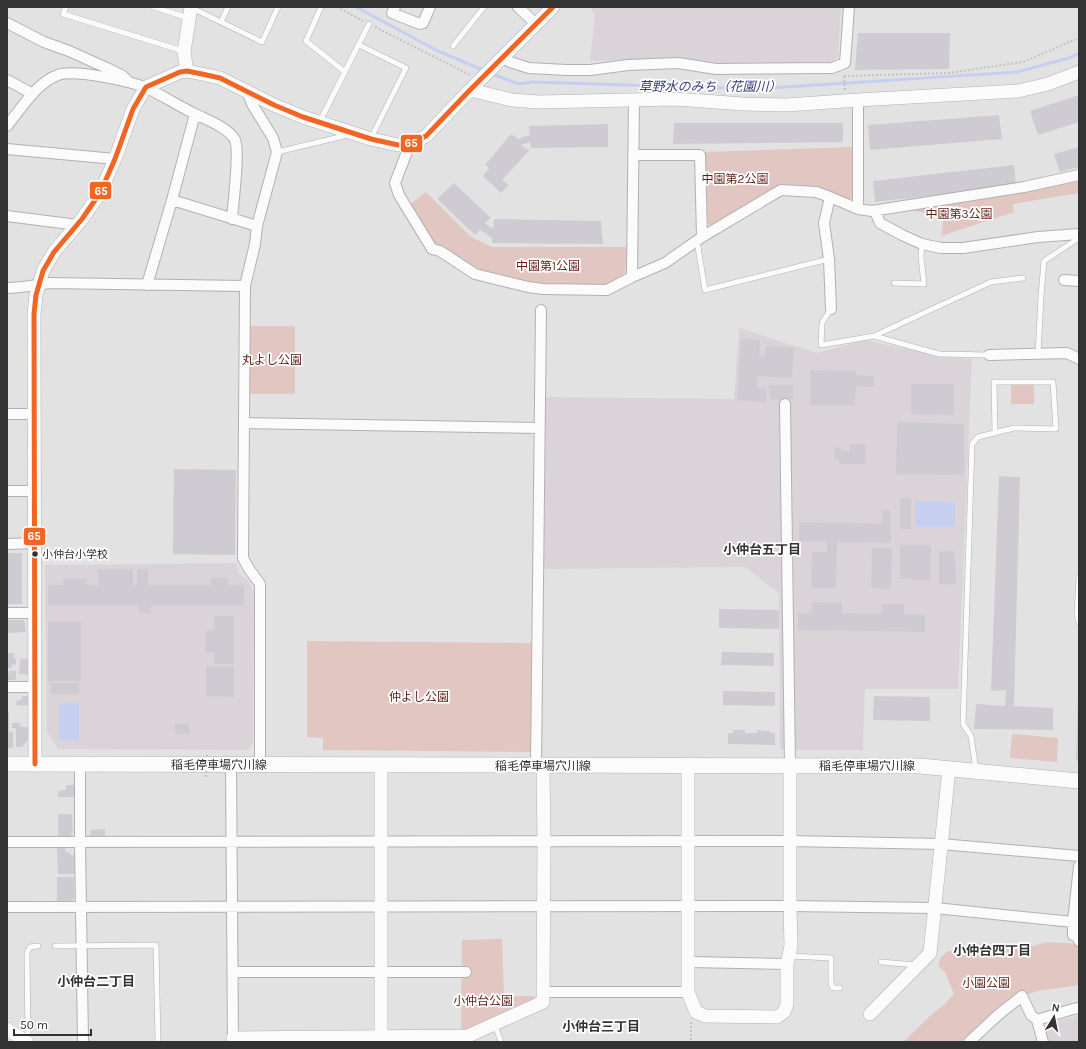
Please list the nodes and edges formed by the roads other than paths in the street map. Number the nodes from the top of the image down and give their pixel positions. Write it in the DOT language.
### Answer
graph roads {
  1 [pos="66,7"];
  2 [pos="154,7"];
  3 [pos="228,7"];
  4 [pos="278,7"];
  5 [pos="321,7"];
  6 [pos="395,7"];
  7 [pos="430,7"];
  8 [pos="484,7"];
  9 [pos="518,7"];
  10 [pos="553,7"];
  11 [pos="849,7"];
  12 [pos="191,11"];
  13 [pos="7,22"];
  14 [pos="221,22"];
  15 [pos="369,24"];
  16 [pos="536,24"];
  17 [pos="359,44"];
  18 [pos="452,46"];
  19 [pos="184,52"];
  20 [pos="500,61"];
  21 [pos="187,71"];
  22 [pos="345,72"];
  23 [pos="1079,72"];
  24 [pos="7,80"];
  25 [pos="131,83"];
  26 [pos="146,88"];
  27 [pos="470,90"];
  28 [pos="248,93"];
  29 [pos="33,94"];
  30 [pos="634,99"];
  31 [pos="858,100"];
  32 [pos="195,114"];
  33 [pos="320,121"];
  34 [pos="7,126"];
  35 [pos="355,133"];
  36 [pos="371,139"];
  37 [pos="410,144"];
  38 [pos="7,149"];
  39 [pos="277,152"];
  40 [pos="633,156"];
  41 [pos="115,159"];
  42 [pos="1079,175"];
  43 [pos="830,197"];
  44 [pos="172,200"];
  45 [pos="858,209"];
  46 [pos="875,211"];
  47 [pos="7,216"];
  48 [pos="232,219"];
  49 [pos="78,225"];
  50 [pos="257,226"];
  51 [pos="1079,234"];
  52 [pos="1079,238"];
  53 [pos="700,239"];
  54 [pos="922,244"];
  55 [pos="829,259"];
  56 [pos="632,277"];
  57 [pos="1023,278"];
  58 [pos="1064,280"];
  59 [pos="1079,281"];
  60 [pos="38,284"];
  61 [pos="894,284"];
  62 [pos="147,285"];
  63 [pos="245,286"];
  64 [pos="7,288"];
  65 [pos="830,309"];
  66 [pos="541,310"];
  67 [pos="874,336"];
  68 [pos="1038,354"];
  69 [pos="989,355"];
  70 [pos="1079,359"];
  71 [pos="785,404"];
  72 [pos="7,414"];
  73 [pos="35,414"];
  74 [pos="244,423"];
  75 [pos="539,428"];
  76 [pos="995,432"];
  77 [pos="7,491"];
  78 [pos="35,491"];
  79 [pos="35,543"];
  80 [pos="7,544"];
  81 [pos="1079,577"];
  82 [pos="7,613"];
  83 [pos="35,613"];
  84 [pos="1079,622"];
  85 [pos="7,686"];
  86 [pos="35,687"];
  87 [pos="7,764"];
  88 [pos="36,764"];
  89 [pos="80,764"];
  90 [pos="231,765"];
  91 [pos="260,766"];
  92 [pos="381,766"];
  93 [pos="540,766"];
  94 [pos="688,766"];
  95 [pos="790,766"];
  96 [pos="949,768"];
  97 [pos="977,771"];
  98 [pos="1079,781"];
  99 [pos="688,841"];
  100 [pos="7,842"];
  101 [pos="80,842"];
  102 [pos="232,842"];
  103 [pos="381,842"];
  104 [pos="544,842"];
  105 [pos="789,842"];
  106 [pos="941,844"];
  107 [pos="1079,856"];
  108 [pos="1079,866"];
  109 [pos="689,906"];
  110 [pos="790,906"];
  111 [pos="7,907"];
  112 [pos="81,907"];
  113 [pos="232,907"];
  114 [pos="381,907"];
  115 [pos="544,907"];
  116 [pos="935,908"];
  117 [pos="1073,922"];
  118 [pos="1079,938"];
  119 [pos="38,946"];
  120 [pos="55,946"];
  121 [pos="82,946"];
  122 [pos="788,960"];
  123 [pos="688,962"];
  124 [pos="881,962"];
  125 [pos="918,965"];
  126 [pos="232,972"];
  127 [pos="381,972"];
  128 [pos="466,972"];
  129 [pos="840,988"];
  130 [pos="543,992"];
  131 [pos="688,992"];
  132 [pos="1079,1008"];
  133 [pos="870,1014"];
  134 [pos="1036,1020"];
  135 [pos="495,1024"];
  136 [pos="7,1029"];
  137 [pos="380,1039"];
  138 [pos="233,1040"];
  139 [pos="27,1042"];
  140 [pos="83,1042"];
  141 [pos="158,1042"];
  142 [pos="501,1042"];
  143 [pos="969,1042"];
  144 [pos="1042,1042"];
  1 -- 19 [label="lane"];
  2 -- 12 [label="lane"];
  3 -- 14 [label="lane"];
  4 -- 14 [label="lane"];
  5 -- 22 [label="lane"];
  6 -- 7 [label="street"];
  8 -- 18 [label="lane"];
  9 -- 16 [label="street"];
  10 -- 16 [label="street"];
  11 -- 20 [label="street"];
  12 -- 14 [label="lane"];
  12 -- 19 [label="street"];
  13 -- 25 [label="street"];
  15 -- 17 [label="lane"];
  16 -- 20 [label="street"];
  17 -- 22 [label="lane"];
  17 -- 36 [label="lane"];
  19 -- 21 [label="street"];
  20 -- 27 [label="street"];
  21 -- 26 [label="street"];
  21 -- 28 [label="street"];
  22 -- 33 [label="lane"];
  23 -- 31 [label="street"];
  24 -- 29 [label="street"];
  25 -- 26 [label="street"];
  25 -- 29 [label="street"];
  26 -- 32 [label="street"];
  26 -- 41 [label="street"];
  27 -- 30 [label="street"];
  27 -- 37 [label="street"];
  28 -- 33 [label="street"];
  28 -- 39 [label="street"];
  29 -- 34 [label="street"];
  30 -- 31 [label="street"];
  30 -- 40 [label="street"];
  31 -- 45 [label="street"];
  32 -- 44 [label="street"];
  32 -- 48 [label="street"];
  33 -- 35 [label="street"];
  35 -- 36 [label="street"];
  35 -- 39 [label="lane"];
  36 -- 37 [label="street"];
  37 -- 56 [label="street"];
  38 -- 41 [label="street"];
  39 -- 50 [label="street"];
  40 -- 53 [label="street"];
  40 -- 56 [label="street"];
  41 -- 49 [label="street"];
  42 -- 46 [label="street"];
  43 -- 45 [label="street"];
  43 -- 53 [label="street"];
  43 -- 55 [label="street"];
  44 -- 48 [label="street"];
  44 -- 62 [label="street"];
  45 -- 46 [label="street"];
  46 -- 54 [label="street"];
  47 -- 49 [label="street"];
  48 -- 50 [label="street"];
  49 -- 60 [label="street"];
  50 -- 63 [label="street"];
  51 -- 54 [label="street"];
  52 -- 68 [label="lane"];
  53 -- 55 [label="lane"];
  53 -- 56 [label="street"];
  54 -- 61 [label="lane"];
  55 -- 65 [label="street"];
  57 -- 67 [label="lane"];
  58 -- 59 [label="street"];
  60 -- 62 [label="street"];
  60 -- 64 [label="street"];
  60 -- 73 [label="street"];
  62 -- 63 [label="street"];
  63 -- 74 [label="street"];
  65 -- 67 [label="lane"];
  66 -- 75 [label="street"];
  67 -- 69 [label="lane"];
  68 -- 69 [label="street"];
  68 -- 70 [label="street"];
  71 -- 95 [label="street"];
  72 -- 73 [label="street"];
  73 -- 78 [label="street"];
  74 -- 75 [label="street"];
  74 -- 91 [label="street"];
  75 -- 93 [label="street"];
  76 -- 76 [label="lane"];
  76 -- 97 [label="lane"];
  77 -- 78 [label="street"];
  78 -- 79 [label="street"];
  79 -- 80 [label="street"];
  79 -- 83 [label="street"];
  81 -- 84 [label="lane"];
  82 -- 83 [label="street"];
  83 -- 86 [label="street"];
  85 -- 86 [label="street"];
  86 -- 88 [label="street"];
  87 -- 88 [label="main road, 稲毛停車場穴川線"];
  88 -- 89 [label="main road, 稲毛停車場穴川線"];
  89 -- 90 [label="main road, 稲毛停車場穴川線"];
  89 -- 101 [label="street"];
  90 -- 91 [label="main road, 稲毛停車場穴川線"];
  90 -- 102 [label="street"];
  91 -- 92 [label="main road, 稲毛停車場穴川線"];
  92 -- 93 [label="main road, 稲毛停車場穴川線"];
  92 -- 103 [label="street"];
  93 -- 94 [label="main road, 稲毛停車場穴川線"];
  93 -- 104 [label="street"];
  94 -- 95 [label="main road, 稲毛停車場穴川線"];
  94 -- 99 [label="street"];
  95 -- 96 [label="main road, 稲毛停車場穴川線"];
  95 -- 105 [label="street"];
  96 -- 97 [label="main road, 稲毛停車場穴川線"];
  96 -- 106 [label="street"];
  97 -- 98 [label="main road, 稲毛停車場穴川線"];
  99 -- 104 [label="street"];
  99 -- 105 [label="street"];
  99 -- 109 [label="street"];
  100 -- 101 [label="street"];
  101 -- 102 [label="street"];
  101 -- 112 [label="street"];
  102 -- 103 [label="street"];
  102 -- 113 [label="street"];
  103 -- 104 [label="street"];
  103 -- 114 [label="street"];
  104 -- 115 [label="street"];
  105 -- 106 [label="street"];
  105 -- 110 [label="street"];
  106 -- 107 [label="street"];
  106 -- 116 [label="street"];
  108 -- 117 [label="street"];
  109 -- 110 [label="street"];
  109 -- 115 [label="street"];
  109 -- 123 [label="street"];
  110 -- 116 [label="street"];
  110 -- 122 [label="street"];
  111 -- 112 [label="street"];
  112 -- 113 [label="street"];
  112 -- 121 [label="street"];
  113 -- 114 [label="street"];
  113 -- 126 [label="street"];
  114 -- 115 [label="street"];
  114 -- 127 [label="street"];
  115 -- 130 [label="street"];
  116 -- 117 [label="street"];
  116 -- 125 [label="street"];
  117 -- 118 [label="street"];
  119 -- 139 [label="lane"];
  120 -- 121 [label="lane"];
  121 -- 140 [label="street"];
  121 -- 141 [label="lane"];
  122 -- 123 [label="street"];
  122 -- 129 [label="lane"];
  122 -- 131 [label="street"];
  123 -- 131 [label="street"];
  124 -- 125 [label="lane"];
  125 -- 133 [label="street"];
  126 -- 127 [label="street"];
  126 -- 138 [label="street"];
  127 -- 128 [label="street"];
  127 -- 137 [label="street"];
  130 -- 131 [label="street"];
  130 -- 135 [label="street"];
  132 -- 134 [label="street"];
  134 -- 143 [label="street"];
  134 -- 144 [label="street"];
  135 -- 137 [label="street"];
  135 -- 142 [label="lane"];
  136 -- 139 [label="street"];
  137 -- 138 [label="street"];
}
